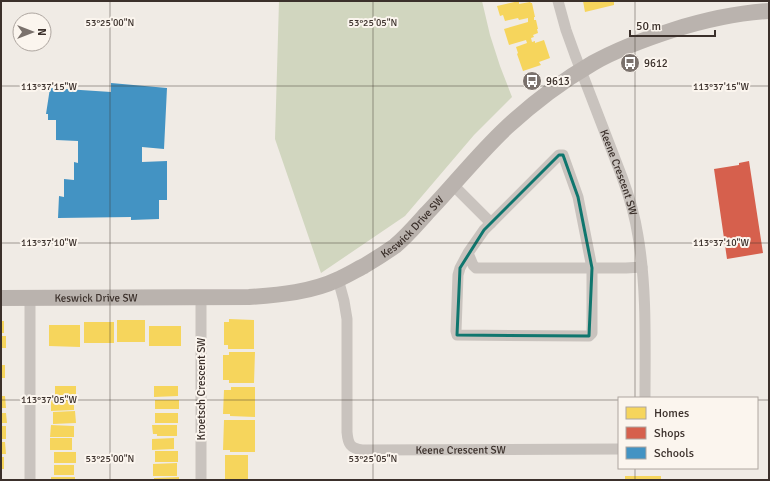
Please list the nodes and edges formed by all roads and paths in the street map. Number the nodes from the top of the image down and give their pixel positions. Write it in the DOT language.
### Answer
graph roads {
  1 [pos="558,1"];
  2 [pos="769,11"];
  3 [pos="581,71"];
  4 [pos="453,185"];
  5 [pos="491,223"];
  6 [pos="468,253"];
  7 [pos="642,267"];
  8 [pos="592,268"];
  9 [pos="338,279"];
  10 [pos="201,297"];
  11 [pos="1,298"];
  12 [pos="30,298"];
  13 [pos="645,397"];
  14 [pos="618,449"];
  15 [pos="30,480"];
  16 [pos="201,480"];
  1 -- 3 [label="street, Keene Crescent SW"];
  2 -- 3 [label="street, Keswick Drive SW"];
  3 -- 4 [label="street, Keswick Drive SW"];
  3 -- 7 [label="street, Keene Crescent SW"];
  4 -- 5 [label="street"];
  4 -- 9 [label="street, Keswick Drive SW"];
  5 -- 6 [label="street"];
  5 -- 8 [label="street"];
  6 -- 8 [label="street"];
  6 -- 8 [label="street"];
  7 -- 8 [label="street"];
  7 -- 13 [label="street, Keene Crescent SW"];
  9 -- 10 [label="street, Keswick Drive SW"];
  9 -- 14 [label="street, Keene Crescent SW"];
  10 -- 12 [label="street, Keswick Drive SW"];
  10 -- 16 [label="street, Kroetsch Crescent SW"];
  11 -- 12 [label="street, Keswick Drive SW"];
  12 -- 15 [label="street"];
}
